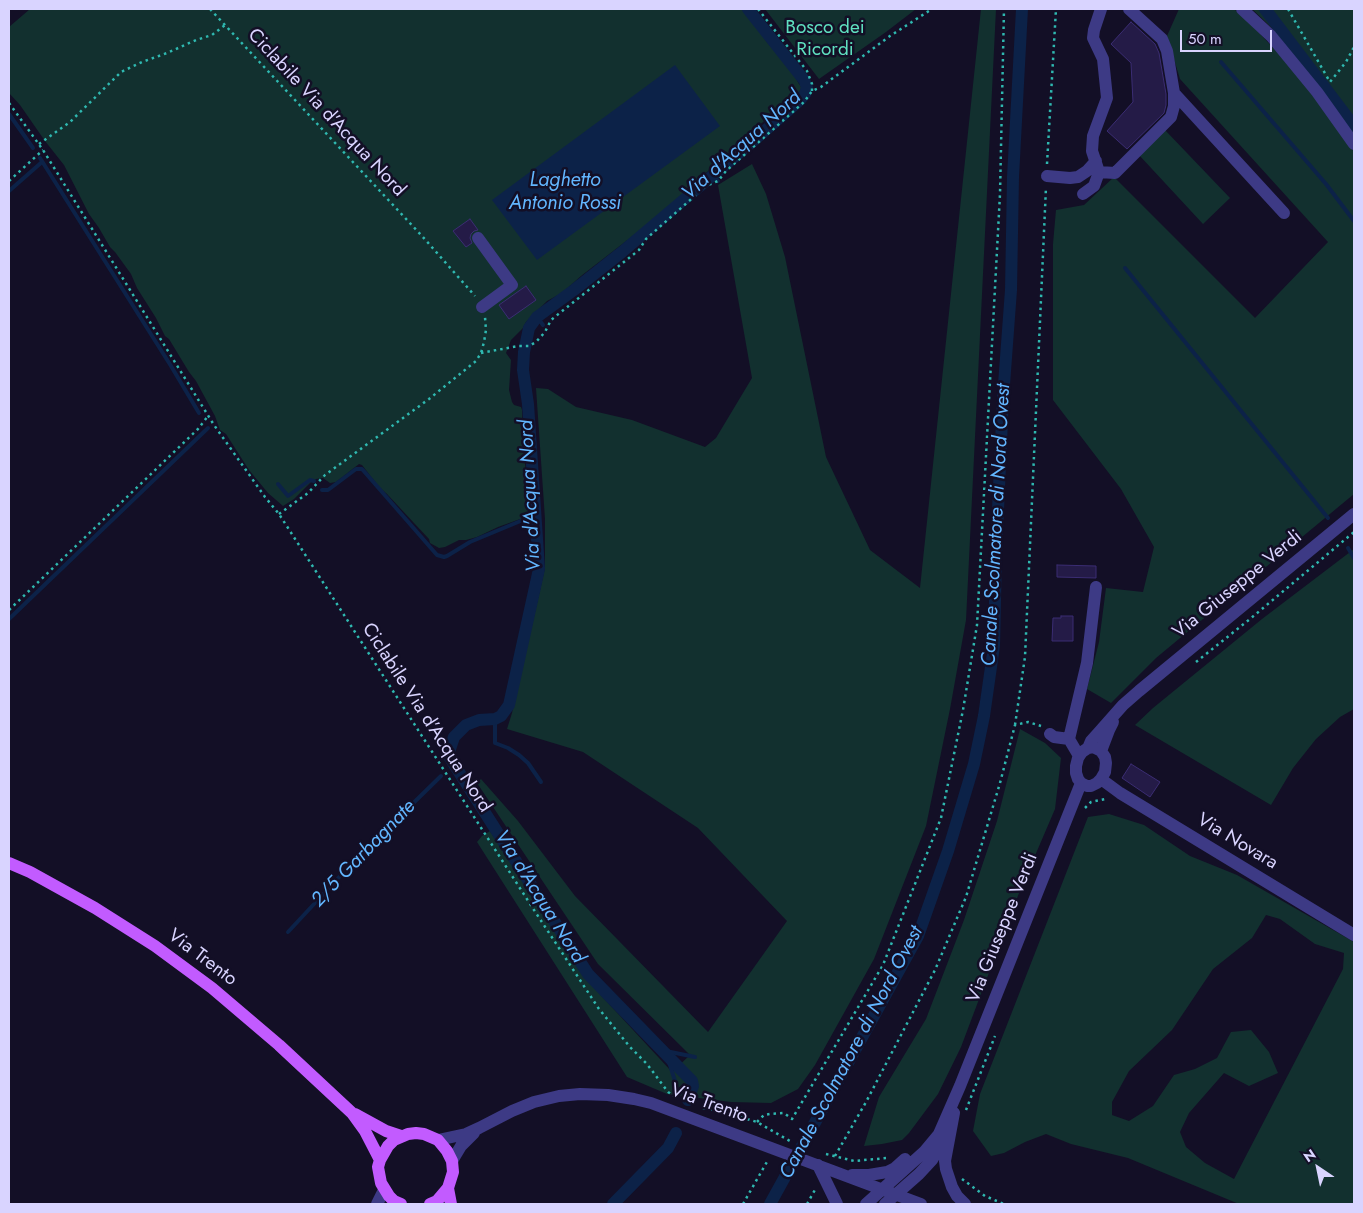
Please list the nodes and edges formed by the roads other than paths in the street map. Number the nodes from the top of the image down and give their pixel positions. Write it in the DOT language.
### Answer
graph roads {
  1 [pos="1101,9"];
  2 [pos="1129,9"];
  3 [pos="1242,9"];
  4 [pos="1174,94"];
  5 [pos="1354,144"];
  6 [pos="1098,167"];
  7 [pos="1047,176"];
  8 [pos="1083,194"];
  9 [pos="1284,213"];
  10 [pos="478,238"];
  11 [pos="482,307"];
  12 [pos="1354,514"];
  13 [pos="1096,587"];
  14 [pos="1123,705"];
  15 [pos="1052,736"];
  16 [pos="1069,739"];
  17 [pos="1101,751"];
  18 [pos="1083,752"];
  19 [pos="1101,779"];
  20 [pos="1081,783"];
  21 [pos="9,863"];
  22 [pos="1354,935"];
  23 [pos="960,1086"];
  24 [pos="352,1113"];
  25 [pos="951,1127"];
  26 [pos="479,1128"];
  27 [pos="401,1136"];
  28 [pos="438,1140"];
  29 [pos="380,1160"];
  30 [pos="452,1161"];
  31 [pos="818,1165"];
  32 [pos="846,1176"];
  33 [pos="448,1188"];
  34 [pos="384,1190"];
  35 [pos="882,1190"];
  36 [pos="896,1195"];
  37 [pos="395,1203"];
  38 [pos="377,1204"];
  39 [pos="430,1204"];
  40 [pos="451,1204"];
  41 [pos="837,1204"];
  42 [pos="866,1204"];
  43 [pos="885,1204"];
  44 [pos="921,1204"];
  45 [pos="965,1204"];
  1 -- 6 [label="street"];
  2 -- 4 [label="street"];
  3 -- 5 [label="street"];
  4 -- 6 [label="street"];
  4 -- 9 [label="street"];
  6 -- 7 [label="street"];
  6 -- 8 [label="street"];
  10 -- 11 [label="street"];
  12 -- 14 [label="street, Via Giuseppe Verdi"];
  13 -- 16 [label="street"];
  14 -- 17 [label="street, Via Giuseppe Verdi"];
  14 -- 18 [label="street, Via Giuseppe Verdi"];
  15 -- 16 [label="street"];
  16 -- 18 [label="street"];
  17 -- 18 [label="street"];
  17 -- 19 [label="street"];
  18 -- 20 [label="street"];
  19 -- 20 [label="street"];
  19 -- 22 [label="street, Via Novara"];
  20 -- 23 [label="street, Via Giuseppe Verdi"];
  21 -- 24 [label="main road, Via Trento"];
  23 -- 25 [label="street, Via Giuseppe Verdi"];
  23 -- 32 [label="street, Via Giuseppe Verdi"];
  23 -- 35 [label="street, Via Giuseppe Verdi"];
  24 -- 27 [label="main road, Via Trento"];
  24 -- 29 [label="main road, Via Trento"];
  25 -- 36 [label="street, Via Giuseppe Verdi"];
  25 -- 45 [label="street, Via Giuseppe Verdi"];
  26 -- 28 [label="street, Via Trento"];
  26 -- 30 [label="street, Via Trento"];
  26 -- 31 [label="street, Via Trento"];
  27 -- 28 [label="main road, Via Trento"];
  27 -- 29 [label="main road"];
  28 -- 30 [label="main road"];
  29 -- 34 [label="main road, Via Trento"];
  30 -- 33 [label="main road, Via Trento"];
  31 -- 32 [label="street, Via Trento"];
  31 -- 41 [label="street"];
  32 -- 35 [label="street, Via Trento"];
  33 -- 39 [label="main road"];
  33 -- 40 [label="main road"];
  34 -- 37 [label="main road"];
  34 -- 38 [label="street"];
  35 -- 36 [label="street, Via Trento"];
  35 -- 42 [label="street, Via Giuseppe Verdi"];
  36 -- 43 [label="street, Via Giuseppe Verdi"];
  36 -- 44 [label="street, Via Trento"];
}
